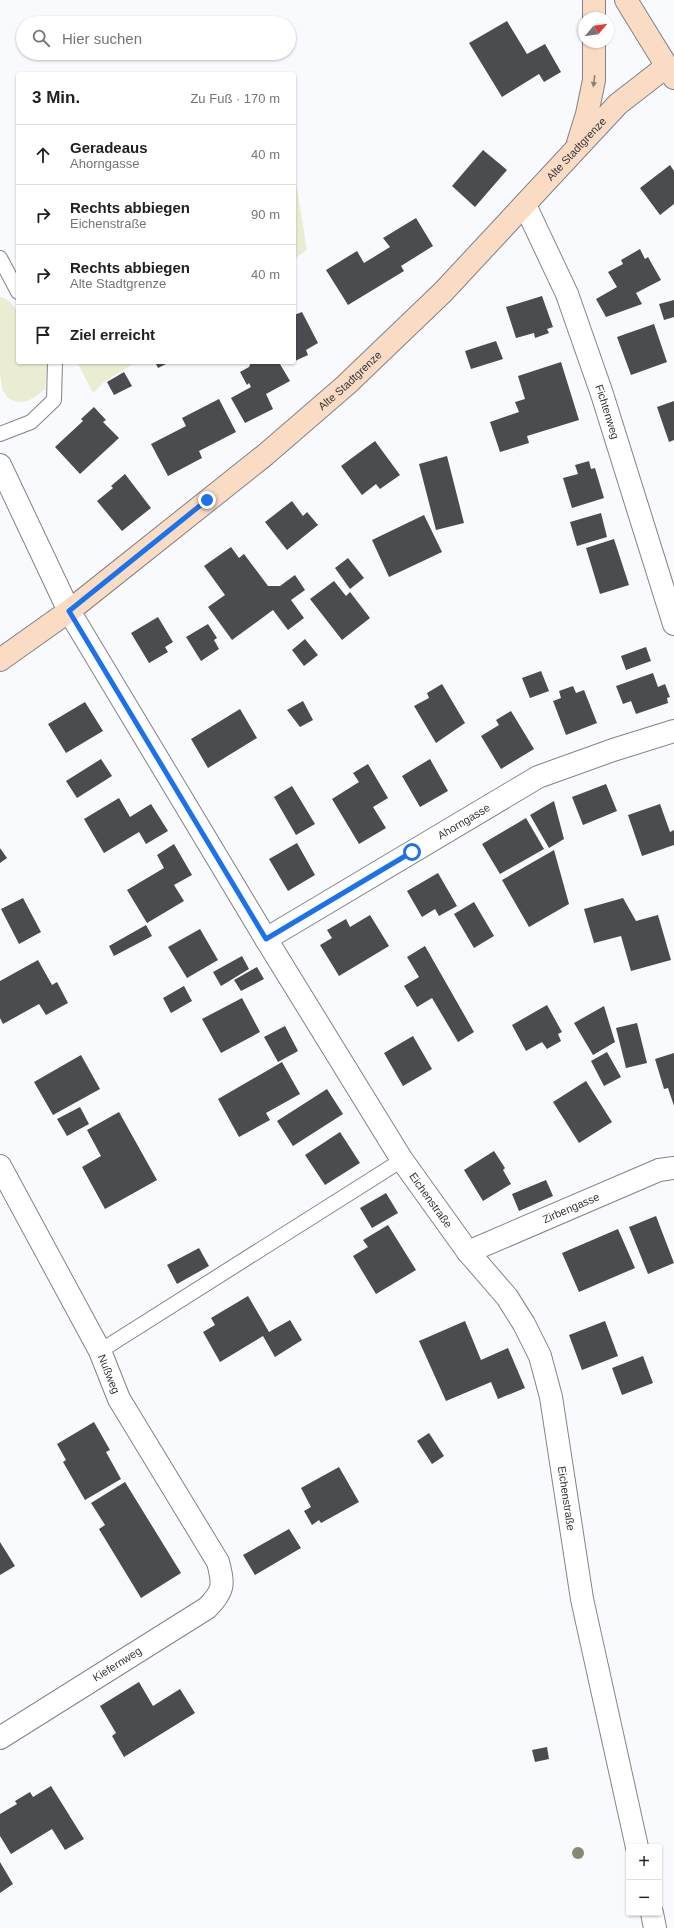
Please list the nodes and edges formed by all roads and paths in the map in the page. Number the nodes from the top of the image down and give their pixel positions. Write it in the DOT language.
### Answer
graph roads {
  1 [pos="594,0"];
  2 [pos="626,0"];
  3 [pos="594,12"];
  4 [pos="594,48"];
  5 [pos="672,69"];
  6 [pos="576,150"];
  7 [pos="525,205"];
  8 [pos="0,258"];
  9 [pos="16,288"];
  10 [pos="55,364"];
  11 [pos="0,434"];
  12 [pos="0,465"];
  13 [pos="69,611"];
  14 [pos="674,624"];
  15 [pos="0,660"];
  16 [pos="674,731"];
  17 [pos="266,939"];
  18 [pos="402,1160"];
  19 [pos="0,1166"];
  20 [pos="674,1168"];
  21 [pos="468,1252"];
  22 [pos="100,1351"];
  23 [pos="222,1580"];
  24 [pos="0,1738"];
  25 [pos="636,1844"];
  26 [pos="653,1916"];
  27 [pos="655,1928"];
  1 -- 3 [label="street"];
  2 -- 5 [label="street"];
  4 -- 6 [label="street, one-way"];
  5 -- 6 [label="street, Alte Stadtgrenze"];
  6 -- 7 [label="street, Alte Stadtgrenze"];
  7 -- 13 [label="street, Alte Stadtgrenze"];
  7 -- 14 [label="street, Fichtenweg"];
  8 -- 9 [label="lane"];
  10 -- 11 [label="lane"];
  12 -- 13 [label="street, Eichenstraße"];
  13 -- 15 [label="street, Alte Stadtgrenze"];
  13 -- 17 [label="street, Eichenstraße"];
  16 -- 17 [label="street, Ahorngasse"];
  17 -- 18 [label="street, Eichenstraße"];
  18 -- 21 [label="street, Eichenstraße"];
  18 -- 22 [label="lane"];
  19 -- 22 [label="street, Nußweg"];
  20 -- 21 [label="street, Zirbengasse"];
  21 -- 25 [label="street, Eichenstraße"];
  22 -- 23 [label="street, Nußweg"];
  23 -- 24 [label="street, Kiefernweg"];
  26 -- 27 [label="street"];
}
